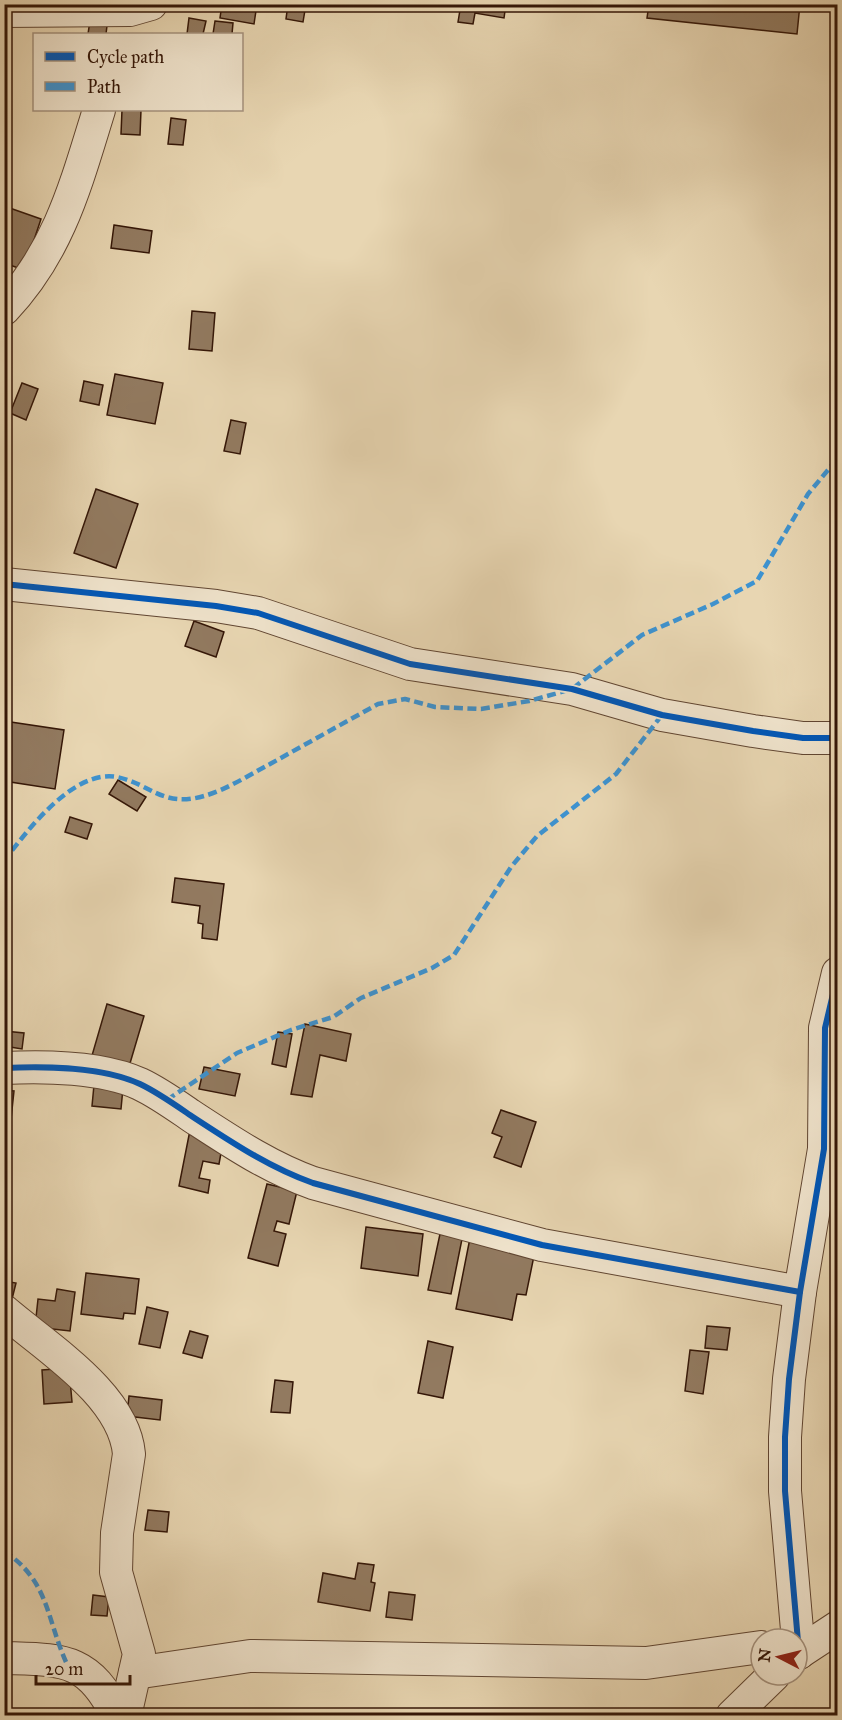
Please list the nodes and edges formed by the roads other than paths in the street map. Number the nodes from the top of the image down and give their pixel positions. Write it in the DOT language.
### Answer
graph roads {
  1 [pos="4,11"];
  2 [pos="134,13"];
  3 [pos="99,111"];
  4 [pos="4,309"];
  5 [pos="4,584"];
  6 [pos="837,738"];
  7 [pos="837,973"];
  8 [pos="4,1068"];
  9 [pos="800,1292"];
  10 [pos="4,1311"];
  11 [pos="796,1627"];
  12 [pos="837,1627"];
  13 [pos="809,1641"];
  14 [pos="749,1649"];
  15 [pos="4,1658"];
  16 [pos="135,1673"];
  17 [pos="763,1687"];
  18 [pos="743,1709"];
  19 [pos="117,1716"];
  20 [pos="125,1716"];
  1 -- 2 [label="street"];
  3 -- 4 [label="street"];
  5 -- 6 [label="street"];
  7 -- 9 [label="street"];
  8 -- 9 [label="street"];
  9 -- 11 [label="street"];
  10 -- 16 [label="street"];
  12 -- 13 [label="street"];
  14 -- 16 [label="street"];
  15 -- 19 [label="street"];
  16 -- 20 [label="street"];
  17 -- 18 [label="street"];
}
